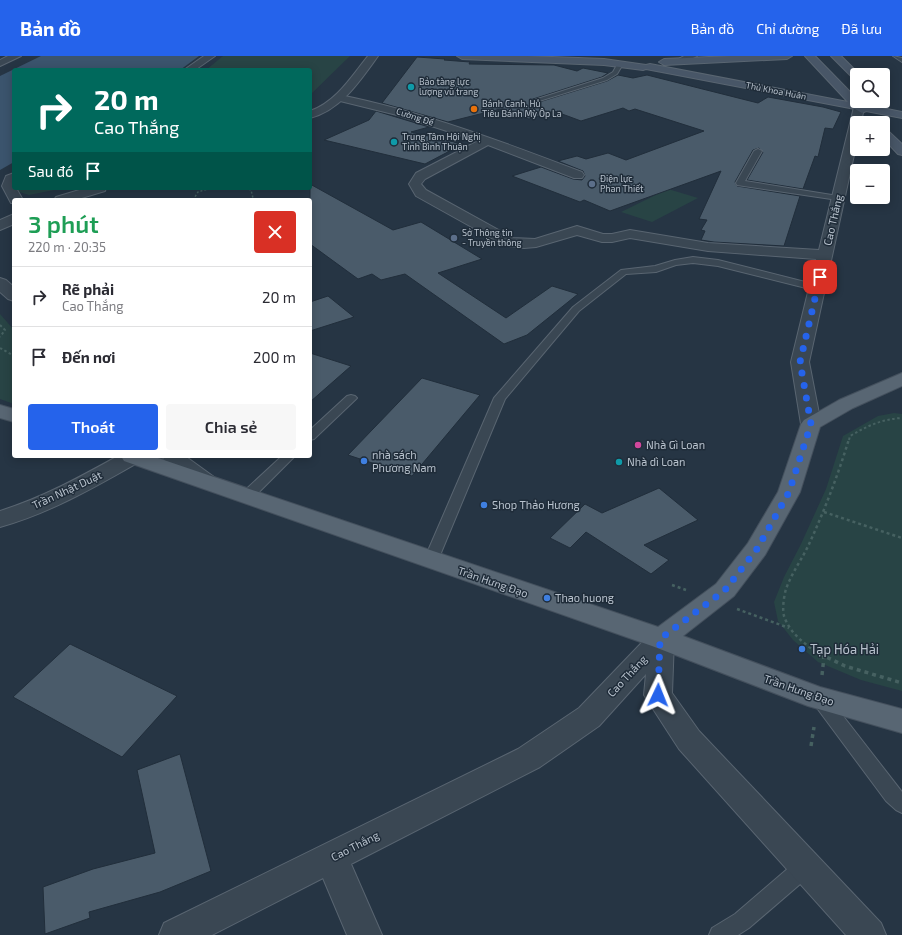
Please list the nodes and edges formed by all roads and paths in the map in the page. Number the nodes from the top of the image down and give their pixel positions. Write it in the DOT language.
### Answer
graph roads {
  1 [pos="16,56"];
  2 [pos="210,56"];
  3 [pos="373,56"];
  4 [pos="462,56"];
  5 [pos="692,56"];
  6 [pos="787,56"];
  7 [pos="810,56"];
  8 [pos="836,56"];
  9 [pos="896,56"];
  10 [pos="682,60"];
  11 [pos="902,60"];
  12 [pos="0,63"];
  13 [pos="620,64"];
  14 [pos="646,65"];
  15 [pos="192,68"];
  16 [pos="850,70"];
  17 [pos="340,98"];
  18 [pos="534,101"];
  19 [pos="890,108"];
  20 [pos="864,112"];
  21 [pos="312,114"];
  22 [pos="898,114"];
  23 [pos="902,122"];
  24 [pos="890,139"];
  25 [pos="487,141"];
  26 [pos="758,151"];
  27 [pos="902,151"];
  28 [pos="578,176"];
  29 [pos="12,178"];
  30 [pos="94,190"];
  31 [pos="204,190"];
  32 [pos="15,198"];
  33 [pos="68,198"];
  34 [pos="194,198"];
  35 [pos="838,198"];
  36 [pos="12,219"];
  37 [pos="0,226"];
  38 [pos="825,255"];
  39 [pos="0,283"];
  40 [pos="818,288"];
  41 [pos="12,294"];
  42 [pos="0,325"];
  43 [pos="0,337"];
  44 [pos="0,348"];
  45 [pos="12,355"];
  46 [pos="902,379"];
  47 [pos="351,398"];
  48 [pos="0,411"];
  49 [pos="12,415"];
  50 [pos="902,418"];
  51 [pos="811,424"];
  52 [pos="312,434"];
  53 [pos="128,458"];
  54 [pos="137,458"];
  55 [pos="175,458"];
  56 [pos="287,458"];
  57 [pos="206,482"];
  58 [pos="247,496"];
  59 [pos="824,512"];
  60 [pos="0,519"];
  61 [pos="902,538"];
  62 [pos="431,560"];
  63 [pos="660,639"];
  64 [pos="902,683"];
  65 [pos="818,698"];
  66 [pos="902,721"];
  67 [pos="902,804"];
  68 [pos="331,858"];
  69 [pos="806,866"];
  70 [pos="176,935"];
  71 [pos="366,935"];
  72 [pos="719,935"];
  73 [pos="869,935"];
  1 -- 12 [label="street"];
  2 -- 15 [label="street"];
  3 -- 17 [label="street"];
  4 -- 13 [label="main road"];
  5 -- 10 [label="street"];
  6 -- 10 [label="main road"];
  7 -- 20 [label="main road"];
  8 -- 16 [label="main road"];
  9 -- 11 [label="lane"];
  10 -- 14 [label="main road"];
  13 -- 14 [label="main road"];
  13 -- 18 [label="lane"];
  14 -- 20 [label="main road, Thủ Khoa Huân"];
  17 -- 21 [label="street"];
  17 -- 25 [label="street, Cường Để"];
  19 -- 22 [label="main road"];
  20 -- 22 [label="main road, Thủ Khoa Huân"];
  20 -- 35 [label="street, Cao Thắng"];
  22 -- 23 [label="main road"];
  24 -- 27 [label="main road"];
  25 -- 28 [label="street, Cường Để"];
  25 -- 38 [label="street"];
  26 -- 35 [label="lane"];
  29 -- 32 [label="street"];
  30 -- 33 [label="street"];
  31 -- 34 [label="path"];
  35 -- 38 [label="street, Cao Thắng"];
  36 -- 37 [label="street"];
  38 -- 40 [label="street, Cao Thắng"];
  39 -- 41 [label="street"];
  40 -- 51 [label="street, Cao Thắng"];
  40 -- 62 [label="lane"];
  42 -- 43 [label="path"];
  44 -- 45 [label="path"];
  46 -- 51 [label="main road"];
  47 -- 52 [label="lane"];
  48 -- 49 [label="main road"];
  50 -- 59 [label="path"];
  51 -- 63 [label="main road, Cao Thắng"];
  53 -- 60 [label="street, Trần Nhật Duật"];
  54 -- 57 [label="main road, Trần Hưng Đạo"];
  55 -- 57 [label="street"];
  56 -- 58 [label="lane"];
  57 -- 58 [label="main road, Trần Hưng Đạo"];
  58 -- 62 [label="main road, Trần Hưng Đạo"];
  59 -- 61 [label="path"];
  59 -- 64 [label="path"];
  62 -- 63 [label="main road, Trần Hưng Đạo"];
  63 -- 65 [label="main road, Trần Hưng Đạo"];
  63 -- 68 [label="street, Cao Thắng"];
  63 -- 69 [label="street"];
  65 -- 66 [label="main road, Trần Hưng Đạo"];
  65 -- 67 [label="lane"];
  68 -- 70 [label="street, Cao Thắng"];
  68 -- 71 [label="street"];
  69 -- 72 [label="lane"];
  69 -- 73 [label="street"];
}
